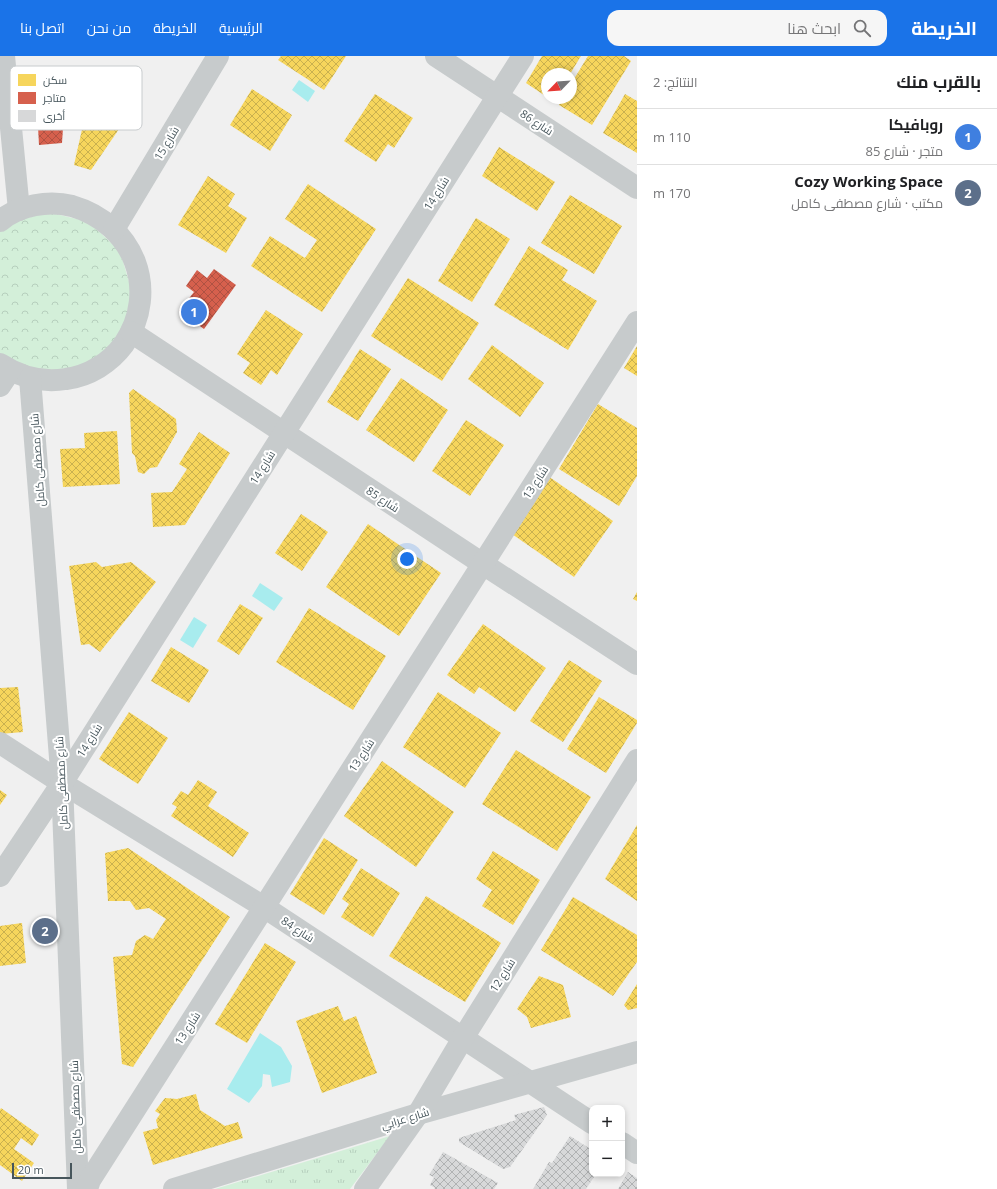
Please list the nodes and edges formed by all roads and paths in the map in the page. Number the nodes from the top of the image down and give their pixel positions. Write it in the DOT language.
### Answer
graph roads {
  1 [pos="4,56"];
  2 [pos="218,56"];
  3 [pos="436,56"];
  4 [pos="523,56"];
  5 [pos="497,96"];
  6 [pos="10,118"];
  7 [pos="11,130"];
  8 [pos="637,188"];
  9 [pos="19,210"];
  10 [pos="0,221"];
  11 [pos="114,230"];
  12 [pos="637,322"];
  13 [pos="131,332"];
  14 [pos="3,373"];
  15 [pos="30,378"];
  16 [pos="283,434"];
  17 [pos="483,564"];
  18 [pos="637,664"];
  19 [pos="0,743"];
  20 [pos="637,760"];
  21 [pos="62,783"];
  22 [pos="0,876"];
  23 [pos="264,907"];
  24 [pos="463,1038"];
  25 [pos="637,1052"];
  26 [pos="530,1082"];
  27 [pos="418,1114"];
  28 [pos="589,1121"];
  29 [pos="625,1145"];
  30 [pos="637,1153"];
  31 [pos="78,1189"];
  32 [pos="87,1189"];
  33 [pos="174,1189"];
  34 [pos="365,1189"];
  1 -- 6 [label="street"];
  2 -- 11 [label="street, شارع 15"];
  3 -- 5 [label="street, شارع 86"];
  4 -- 5 [label="street, شارع 14"];
  5 -- 8 [label="street, شارع 86"];
  5 -- 16 [label="street, شارع 14"];
  7 -- 9 [label="street"];
  9 -- 10 [label="street"];
  9 -- 11 [label="street"];
  11 -- 13 [label="street"];
  12 -- 17 [label="street, شارع 13"];
  13 -- 15 [label="street"];
  13 -- 16 [label="street, شارع 85"];
  14 -- 15 [label="street"];
  15 -- 21 [label="street, شارع مصطفى كامل"];
  16 -- 17 [label="street, شارع 85"];
  16 -- 21 [label="street, شارع 14"];
  17 -- 18 [label="street, شارع 85"];
  17 -- 23 [label="street, شارع 13"];
  19 -- 21 [label="street, شارع 84"];
  20 -- 24 [label="street, شارع 12"];
  21 -- 22 [label="street, شارع 14"];
  21 -- 23 [label="street, شارع 84"];
  21 -- 31 [label="street, شارع مصطفى كامل"];
  23 -- 24 [label="street, شارع 84"];
  23 -- 32 [label="street, شارع 13"];
  24 -- 26 [label="street, شارع 84"];
  24 -- 27 [label="street, شارع 12"];
  25 -- 26 [label="street, شارع عرابي"];
  26 -- 27 [label="street, شارع عرابي"];
  26 -- 28 [label="street, شارع 84"];
  27 -- 33 [label="street, شارع عرابي"];
  27 -- 34 [label="street, شارع 12"];
  29 -- 30 [label="street"];
}
